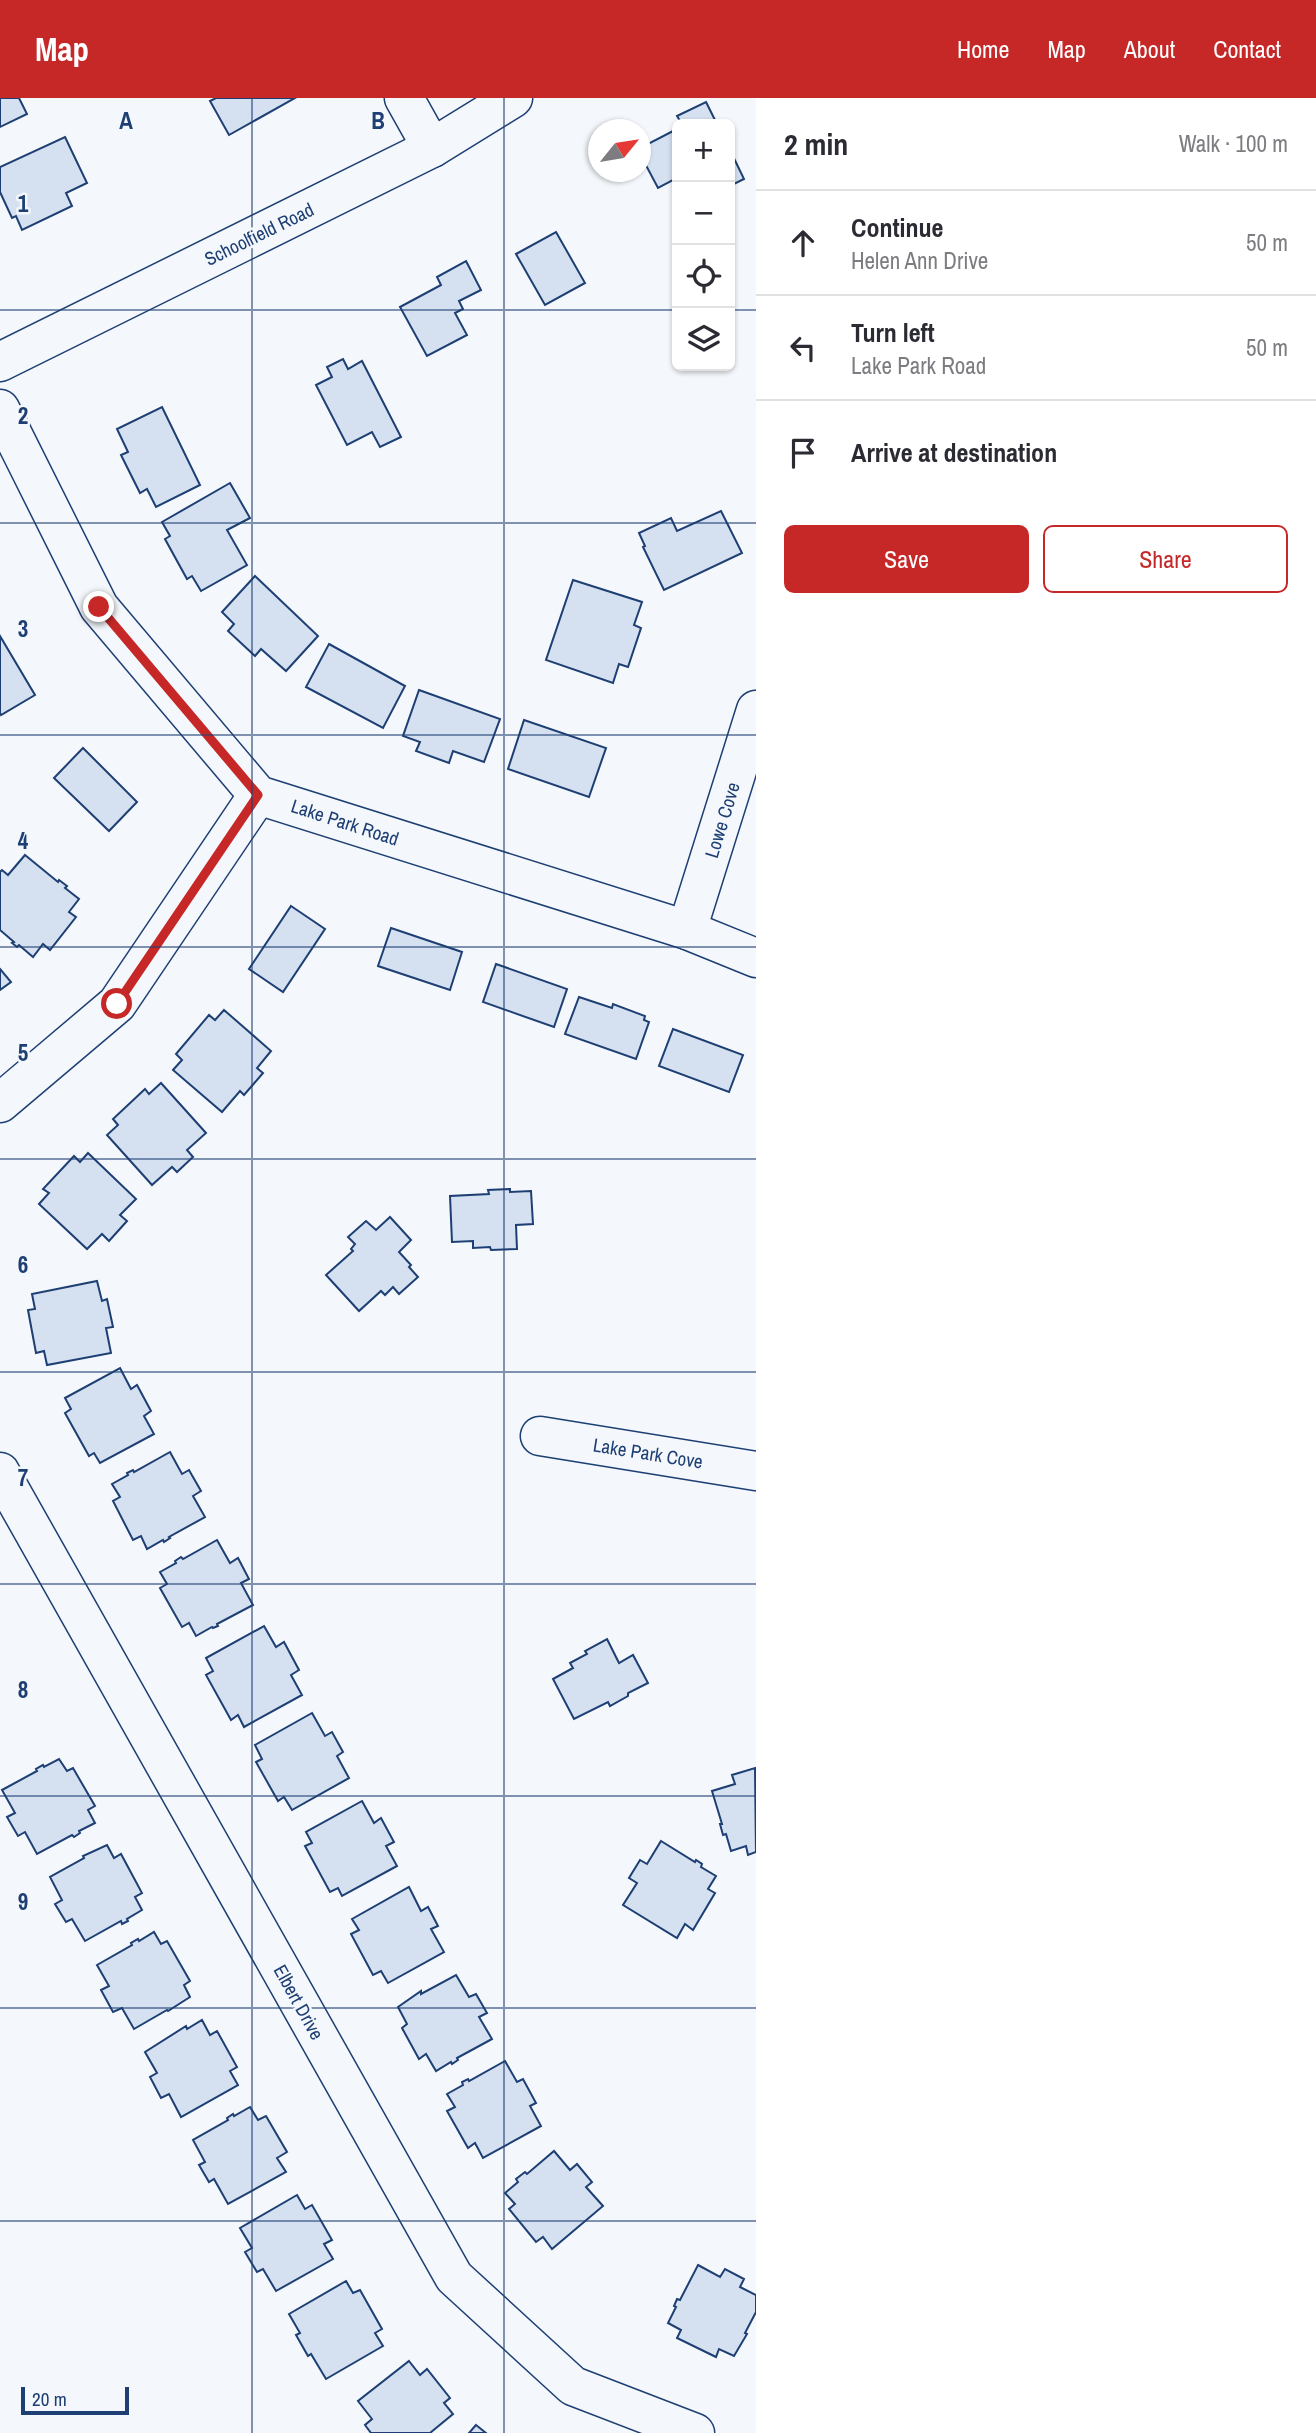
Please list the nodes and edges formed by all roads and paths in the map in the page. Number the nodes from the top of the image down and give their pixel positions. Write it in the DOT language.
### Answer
graph roads {
  1 [pos="404,98"];
  2 [pos="513,98"];
  3 [pos="432,148"];
  4 [pos="0,362"];
  5 [pos="0,409"];
  6 [pos="756,710"];
  7 [pos="258,795"];
  8 [pos="687,930"];
  9 [pos="756,958"];
  10 [pos="0,1103"];
  11 [pos="540,1436"];
  12 [pos="756,1471"];
  13 [pos="0,1472"];
  14 [pos="695,2433"];
  1 -- 3 [label="street"];
  2 -- 3 [label="street, Schoolfield Road"];
  3 -- 4 [label="street, Schoolfield Road"];
  5 -- 7 [label="street"];
  6 -- 8 [label="street, Lowe Cove"];
  7 -- 8 [label="street, Lake Park Road"];
  7 -- 10 [label="street"];
  8 -- 9 [label="street, Lake Park Road"];
  11 -- 12 [label="street, Lake Park Cove"];
  13 -- 14 [label="street, Elbert Drive"];
}
